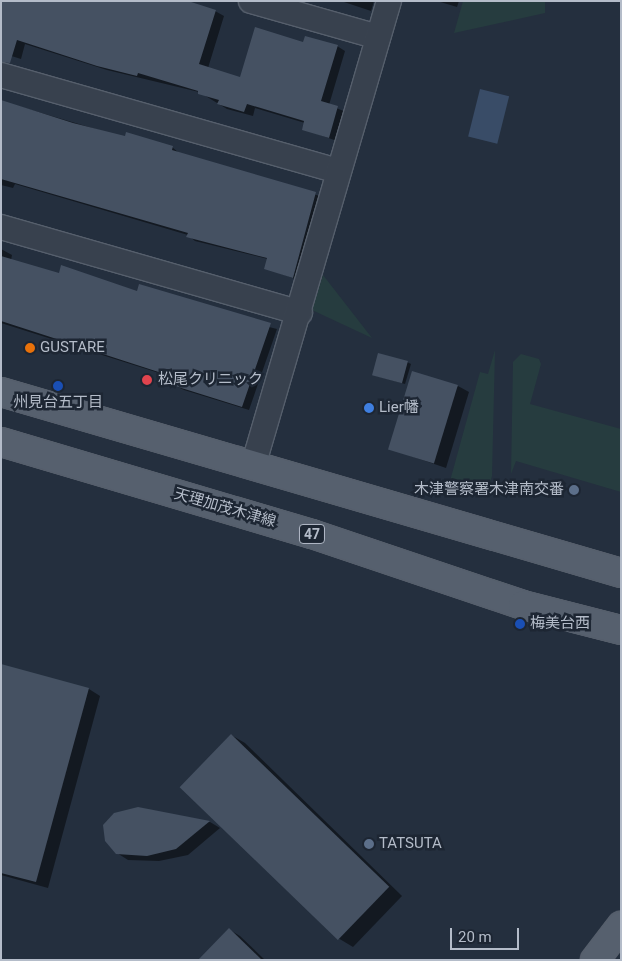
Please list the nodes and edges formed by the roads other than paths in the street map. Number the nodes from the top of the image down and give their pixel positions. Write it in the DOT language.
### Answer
graph roads {
  1 [pos="251,1"];
  2 [pos="389,1"];
  3 [pos="378,38"];
  4 [pos="1,74"];
  5 [pos="339,171"];
  6 [pos="1,227"];
  7 [pos="300,313"];
  8 [pos="1,392"];
  9 [pos="1,442"];
  10 [pos="252,466"];
  11 [pos="621,573"];
  12 [pos="621,630"];
  13 [pos="621,926"];
  14 [pos="595,960"];
  1 -- 3 [label="street"];
  2 -- 3 [label="street"];
  3 -- 5 [label="street"];
  4 -- 5 [label="street"];
  5 -- 7 [label="street"];
  6 -- 7 [label="street"];
  7 -- 10 [label="street"];
  8 -- 10 [label="main road"];
  9 -- 12 [label="main road, 天理加茂木津線 / 47"];
  10 -- 11 [label="main road"];
  13 -- 14 [label="main road"];
}
